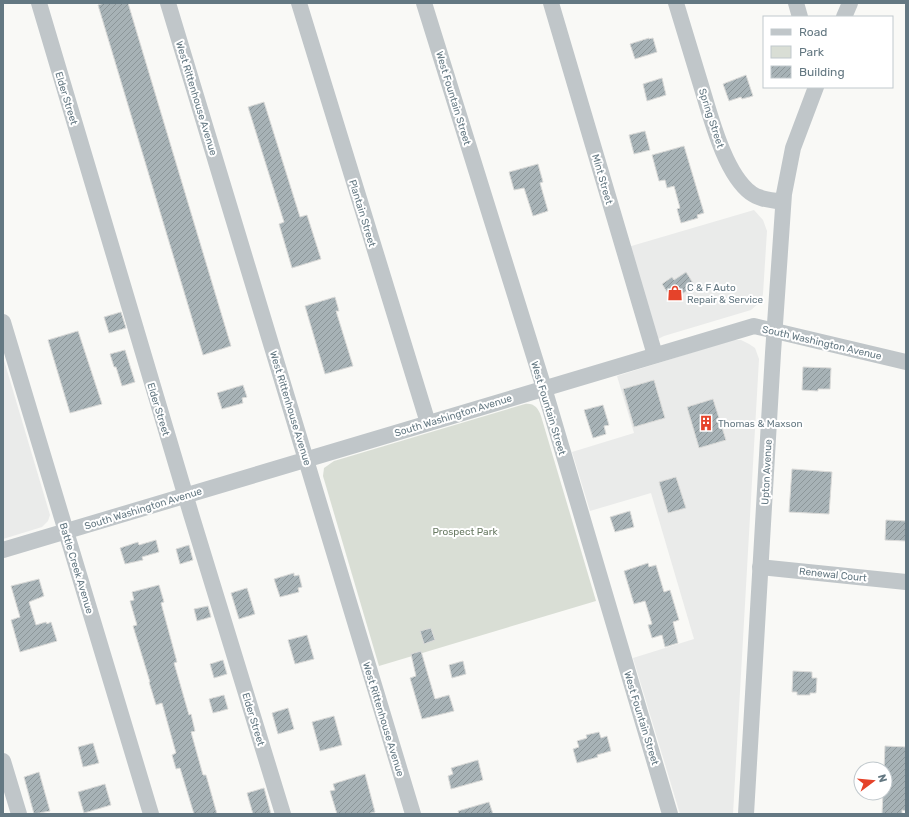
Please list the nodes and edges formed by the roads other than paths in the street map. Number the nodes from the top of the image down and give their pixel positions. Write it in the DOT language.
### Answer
graph roads {
  1 [pos="39,3"];
  2 [pos="168,3"];
  3 [pos="299,3"];
  4 [pos="424,3"];
  5 [pos="551,3"];
  6 [pos="676,3"];
  7 [pos="796,3"];
  8 [pos="850,3"];
  9 [pos="800,16"];
  10 [pos="844,16"];
  11 [pos="816,88"];
  12 [pos="783,202"];
  13 [pos="3,322"];
  14 [pos="774,331"];
  15 [pos="655,355"];
  16 [pos="906,362"];
  17 [pos="544,388"];
  18 [pos="428,423"];
  19 [pos="306,459"];
  20 [pos="185,496"];
  21 [pos="66,531"];
  22 [pos="3,550"];
  23 [pos="760,567"];
  24 [pos="906,582"];
  25 [pos="3,760"];
  26 [pos="20,814"];
  27 [pos="150,814"];
  28 [pos="283,814"];
  29 [pos="413,814"];
  30 [pos="670,814"];
  31 [pos="746,814"];
  1 -- 20 [label="street, Elder Street"];
  2 -- 19 [label="street, West Rittenhouse Avenue"];
  3 -- 18 [label="street, Plantain Street"];
  4 -- 17 [label="street, West Fountain Street"];
  5 -- 15 [label="street, Mint Street"];
  6 -- 12 [label="street, Spring Street"];
  7 -- 9 [label="street"];
  8 -- 10 [label="street"];
  11 -- 12 [label="street, Upton Avenue"];
  12 -- 14 [label="street, Upton Avenue"];
  13 -- 21 [label="street, Battle Creek Avenue"];
  14 -- 15 [label="street, South Washington Avenue"];
  14 -- 16 [label="street, South Washington Avenue"];
  14 -- 23 [label="street, Upton Avenue"];
  15 -- 17 [label="street, South Washington Avenue"];
  17 -- 18 [label="street, South Washington Avenue"];
  17 -- 30 [label="street, West Fountain Street"];
  18 -- 19 [label="street, South Washington Avenue"];
  19 -- 20 [label="street, South Washington Avenue"];
  19 -- 29 [label="street, West Rittenhouse Avenue"];
  20 -- 21 [label="street, South Washington Avenue"];
  20 -- 28 [label="street, Elder Street"];
  21 -- 22 [label="street, South Washington Avenue"];
  21 -- 27 [label="street, Battle Creek Avenue"];
  23 -- 24 [label="street, Renewal Court"];
  23 -- 31 [label="street, Upton Avenue"];
  25 -- 26 [label="street"];
}
